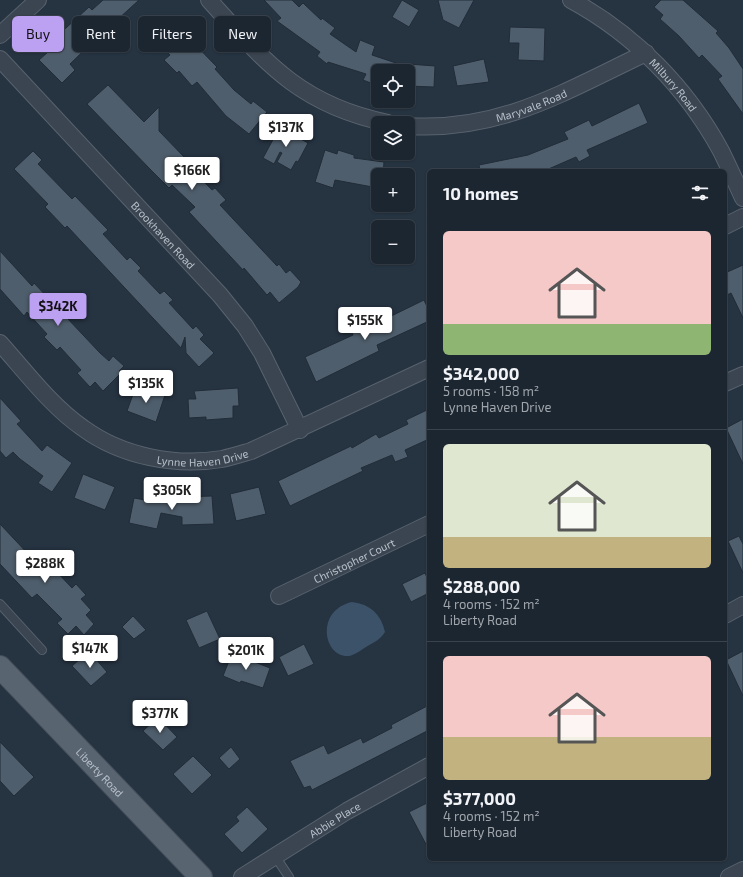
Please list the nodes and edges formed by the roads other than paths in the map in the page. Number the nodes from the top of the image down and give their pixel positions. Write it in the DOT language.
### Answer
graph roads {
  1 [pos="38,0"];
  2 [pos="209,0"];
  3 [pos="571,0"];
  4 [pos="0,35"];
  5 [pos="646,53"];
  6 [pos="0,59"];
  7 [pos="371,119"];
  8 [pos="415,127"];
  9 [pos="743,198"];
  10 [pos="743,217"];
  11 [pos="727,225"];
  12 [pos="0,343"];
  13 [pos="427,369"];
  14 [pos="743,374"];
  15 [pos="727,382"];
  16 [pos="300,430"];
  17 [pos="427,525"];
  18 [pos="279,596"];
  19 [pos="0,604"];
  20 [pos="743,605"];
  21 [pos="727,613"];
  22 [pos="42,650"];
  23 [pos="0,667"];
  24 [pos="427,767"];
  25 [pos="275,856"];
  26 [pos="743,870"];
  27 [pos="201,877"];
  28 [pos="242,877"];
  29 [pos="289,877"];
  30 [pos="729,877"];
  1 -- 4 [label="street"];
  2 -- 7 [label="street"];
  3 -- 5 [label="street, Milbury Road"];
  5 -- 8 [label="street, Maryvale Road"];
  5 -- 9 [label="street, Milbury Road"];
  6 -- 16 [label="street, Brookhaven Road"];
  10 -- 11 [label="street"];
  12 -- 16 [label="street, Lynne Haven Drive"];
  13 -- 16 [label="street, Lynne Haven Drive"];
  14 -- 15 [label="street"];
  17 -- 18 [label="street, Christopher Court"];
  19 -- 22 [label="lane"];
  20 -- 21 [label="street"];
  23 -- 27 [label="main road, Liberty Road"];
  24 -- 25 [label="street, Abbie Place"];
  25 -- 28 [label="street, Abbie Place"];
  25 -- 29 [label="lane"];
  26 -- 30 [label="street"];
}
